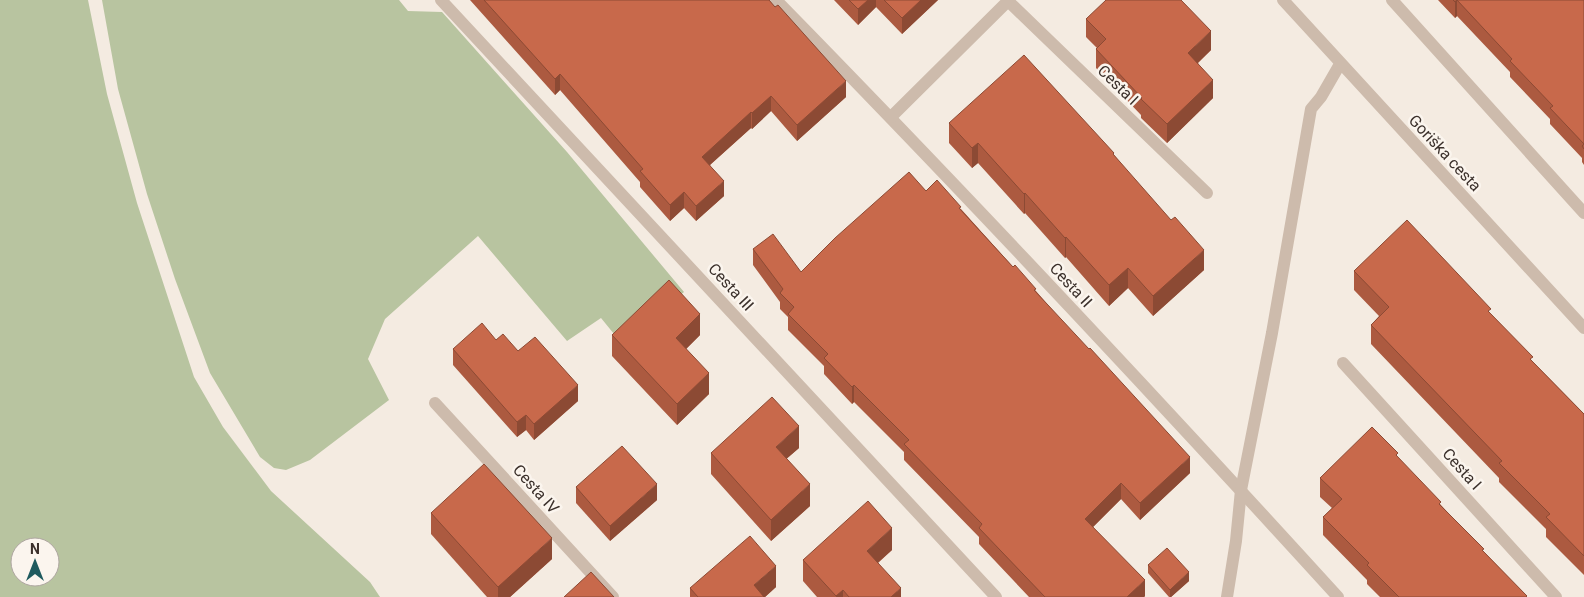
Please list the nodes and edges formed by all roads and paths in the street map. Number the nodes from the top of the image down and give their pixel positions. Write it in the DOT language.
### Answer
graph roads {
  1 [pos="441,0"];
  2 [pos="776,0"];
  3 [pos="1283,0"];
  4 [pos="1392,0"];
  5 [pos="1007,1"];
  6 [pos="1340,64"];
  7 [pos="891,117"];
  8 [pos="1207,193"];
  9 [pos="1584,213"];
  10 [pos="1584,328"];
  11 [pos="1343,364"];
  12 [pos="435,403"];
  13 [pos="1241,490"];
  14 [pos="613,597"];
  15 [pos="996,597"];
  16 [pos="1227,597"];
  17 [pos="1338,597"];
  18 [pos="1556,597"];
  1 -- 15 [label="street, Cesta III"];
  2 -- 7 [label="street, Cesta II"];
  3 -- 6 [label="street, Goriška cesta"];
  4 -- 9 [label="street"];
  5 -- 7 [label="street"];
  5 -- 8 [label="street, Cesta I"];
  6 -- 10 [label="street, Goriška cesta"];
  6 -- 13 [label="street"];
  7 -- 13 [label="street, Cesta II"];
  11 -- 18 [label="street, Cesta I"];
  12 -- 14 [label="street, Cesta IV"];
  13 -- 16 [label="street"];
  13 -- 17 [label="street, Cesta II"];
}
